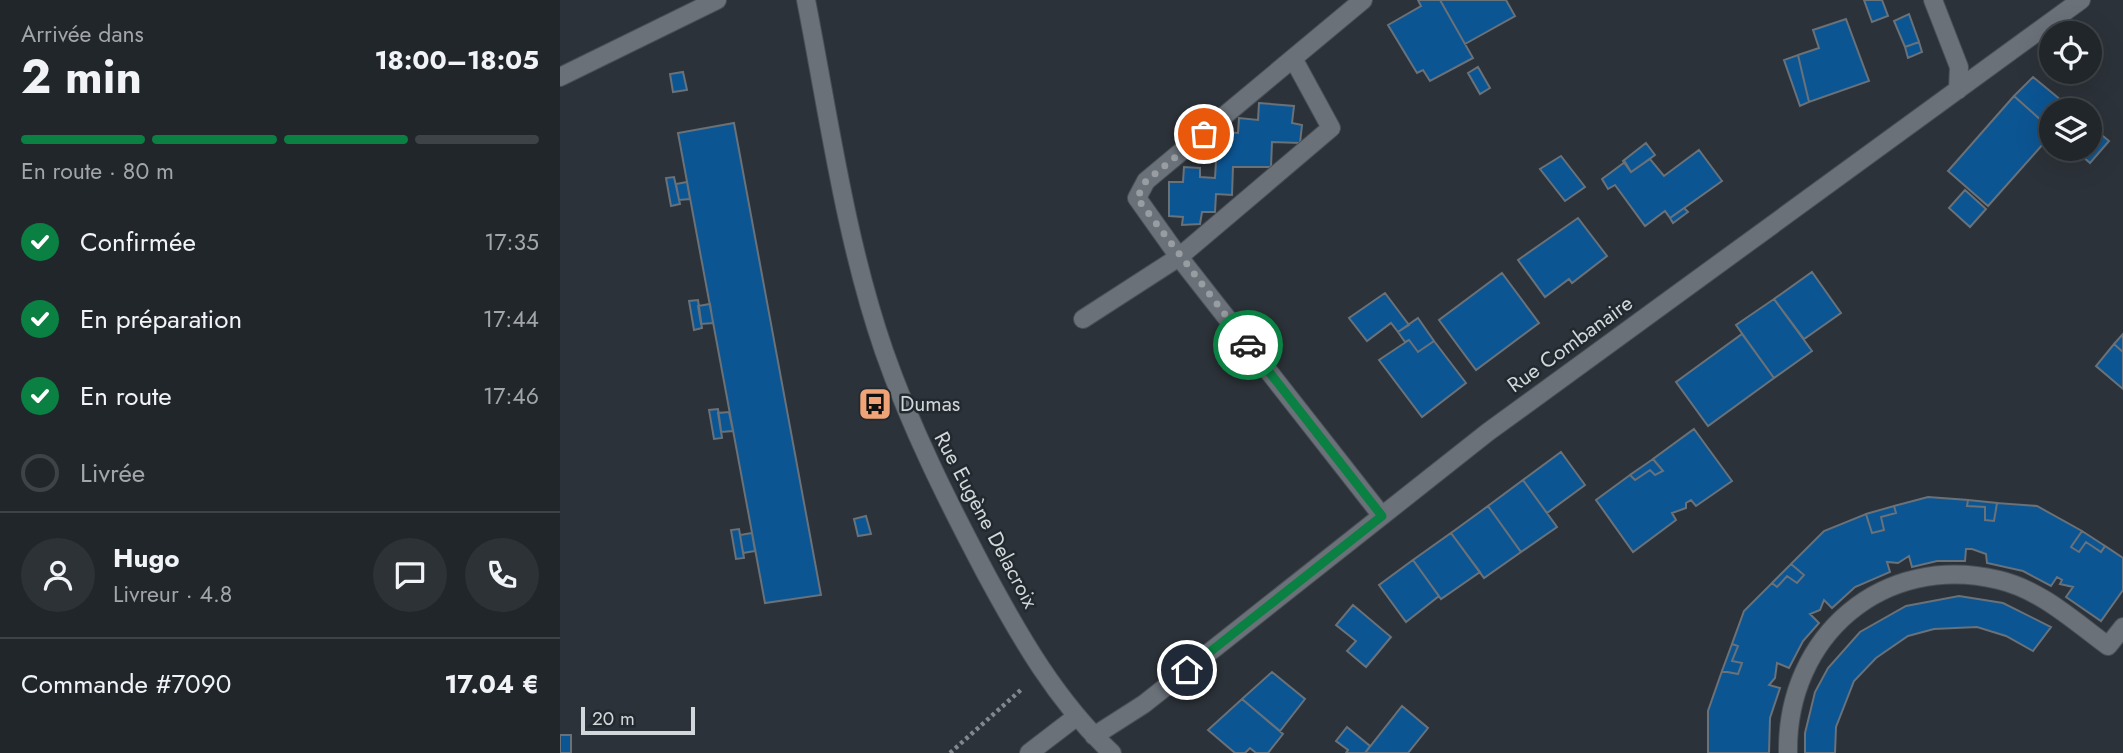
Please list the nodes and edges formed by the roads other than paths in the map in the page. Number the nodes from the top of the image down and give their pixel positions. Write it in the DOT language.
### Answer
graph roads {
  1 [pos="717,0"];
  2 [pos="806,0"];
  3 [pos="1363,0"];
  4 [pos="1933,0"];
  5 [pos="2081,0"];
  6 [pos="1294,60"];
  7 [pos="560,77"];
  8 [pos="1958,90"];
  9 [pos="1179,257"];
  10 [pos="1083,319"];
  11 [pos="1382,516"];
  12 [pos="2123,627"];
  13 [pos="1076,717"];
  14 [pos="1094,736"];
  15 [pos="1109,752"];
  16 [pos="1029,753"];
  17 [pos="1788,753"];
  1 -- 7 [label="street"];
  2 -- 13 [label="street, Rue Eugène Delacroix"];
  3 -- 6 [label="street"];
  4 -- 8 [label="street"];
  5 -- 8 [label="street, Rue Combanaire"];
  6 -- 9 [label="street"];
  6 -- 9 [label="street"];
  8 -- 11 [label="street, Rue Combanaire"];
  9 -- 10 [label="street"];
  9 -- 11 [label="street"];
  11 -- 14 [label="street, Rue Combanaire"];
  12 -- 17 [label="street"];
  13 -- 14 [label="street, Rue Eugène Delacroix"];
  13 -- 16 [label="street"];
  14 -- 15 [label="street, Rue Eugène Delacroix"];
}
